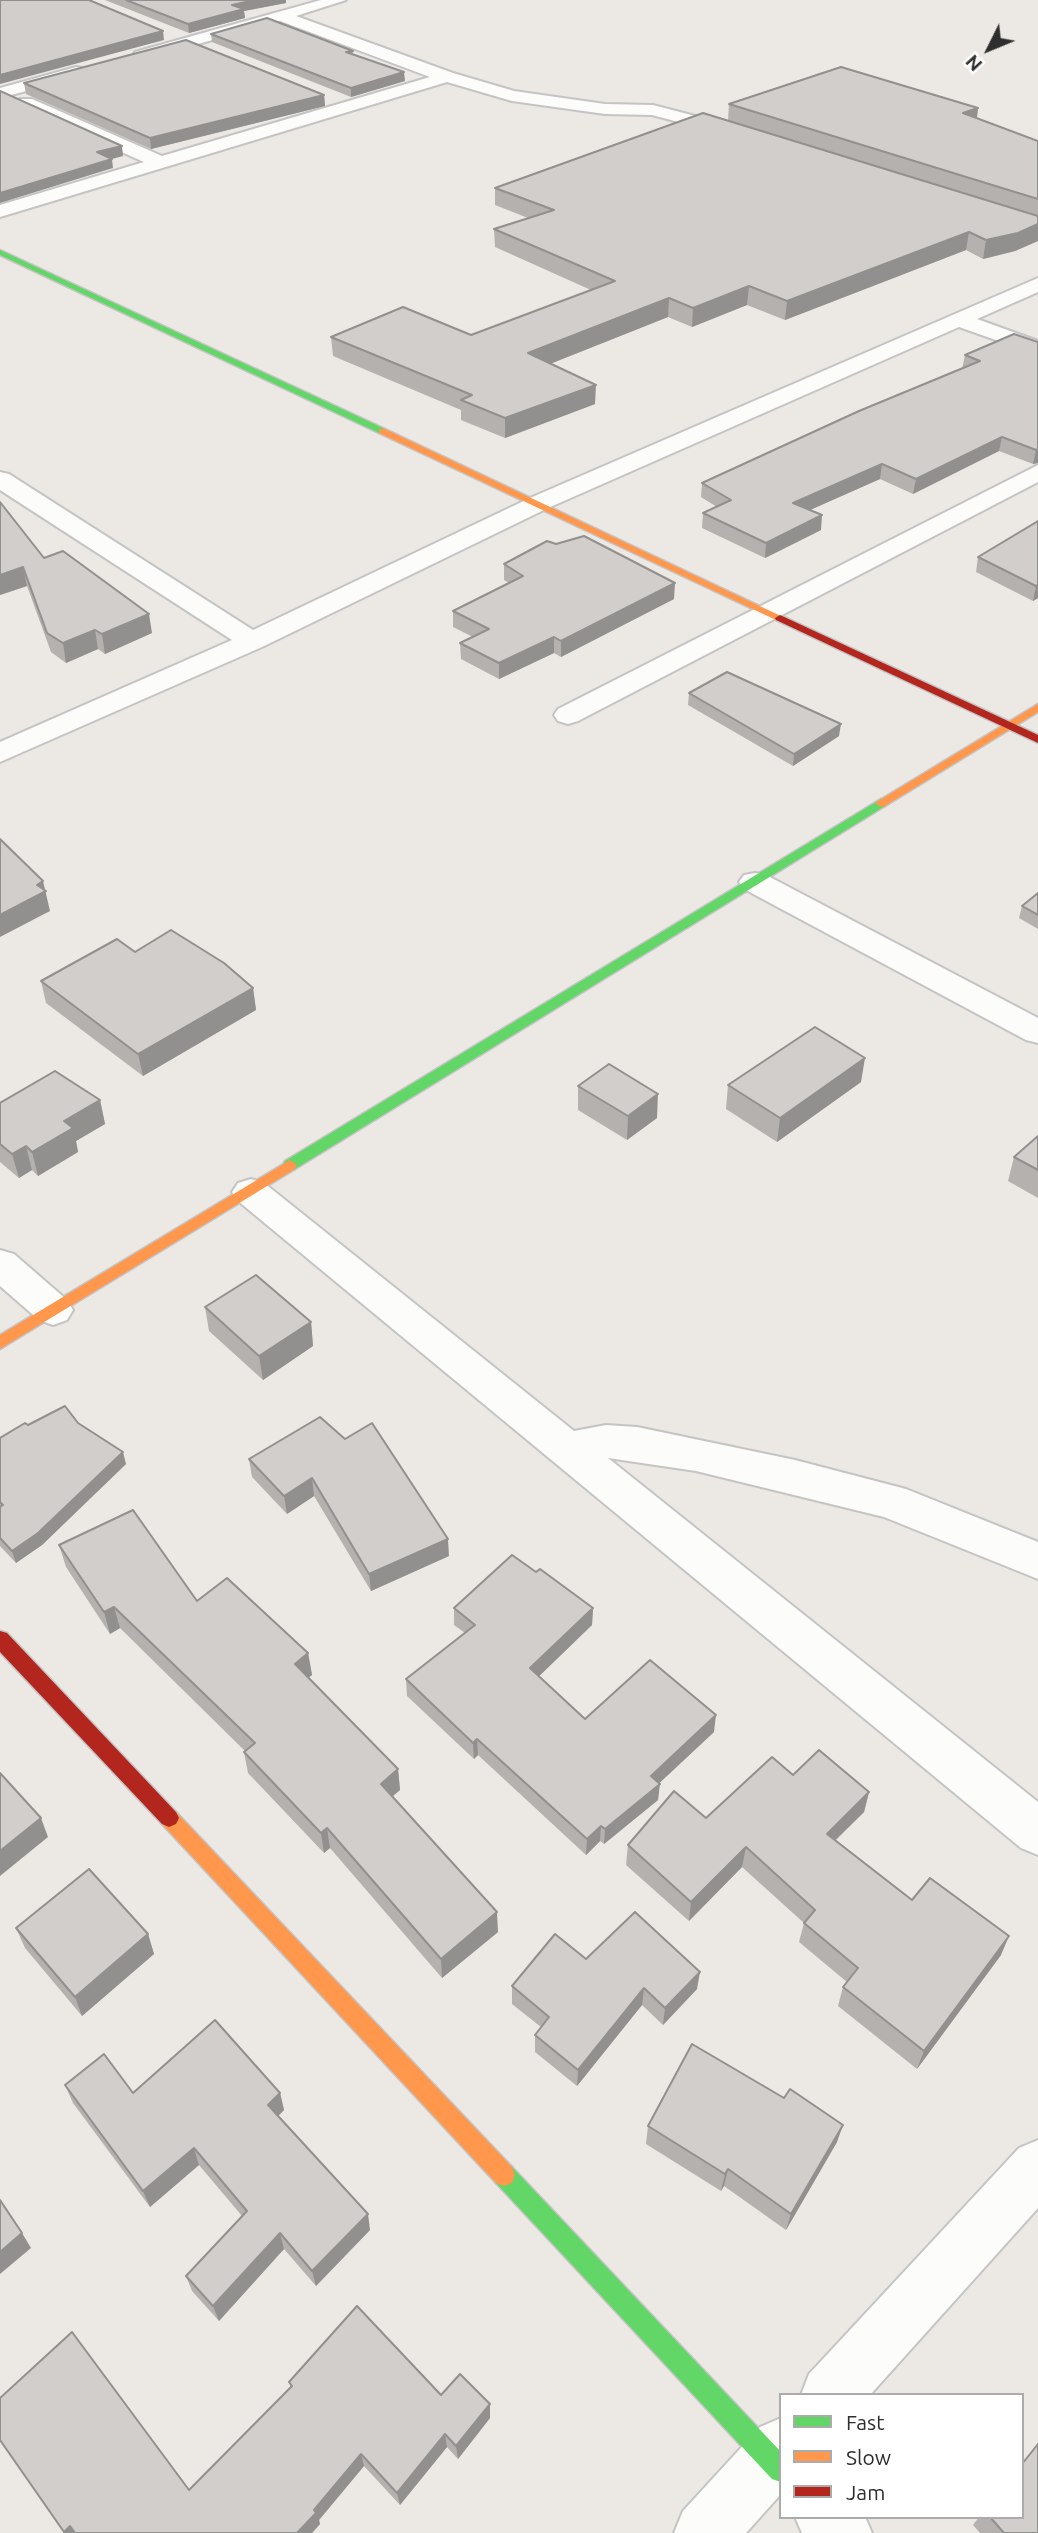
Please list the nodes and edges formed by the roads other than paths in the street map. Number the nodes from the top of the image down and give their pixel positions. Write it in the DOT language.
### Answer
graph roads {
  1 [pos="338,0"];
  2 [pos="283,16"];
  3 [pos="162,32"];
  4 [pos="188,42"];
  5 [pos="213,52"];
  6 [pos="121,60"];
  7 [pos="95,67"];
  8 [pos="447,77"];
  9 [pos="1,92"];
  10 [pos="327,97"];
  11 [pos="352,107"];
  12 [pos="754,138"];
  13 [pos="162,163"];
  14 [pos="0,211"];
  15 [pos="0,252"];
  16 [pos="1038,284"];
  17 [pos="961,320"];
  18 [pos="1038,348"];
  19 [pos="1038,472"];
  20 [pos="0,479"];
  21 [pos="539,503"];
  22 [pos="770,612"];
  23 [pos="252,641"];
  24 [pos="1038,707"];
  25 [pos="568,715"];
  26 [pos="1008,725"];
  27 [pos="1038,739"];
  28 [pos="0,753"];
  29 [pos="755,882"];
  30 [pos="1038,1032"];
  31 [pos="251,1192"];
  32 [pos="0,1264"];
  33 [pos="53,1310"];
  34 [pos="0,1343"];
  35 [pos="567,1449"];
  36 [pos="1038,1561"];
  37 [pos="2,1643"];
  38 [pos="1038,1832"];
  39 [pos="1038,2166"];
  40 [pos="832,2393"];
  41 [pos="777,2459"];
  42 [pos="828,2519"];
  43 [pos="705,2533"];
  44 [pos="841,2533"];
  1 -- 2 [label="street"];
  2 -- 4 [label="street"];
  2 -- 8 [label="street"];
  3 -- 4 [label="street"];
  4 -- 5 [label="street"];
  4 -- 6 [label="street"];
  7 -- 9 [label="street"];
  8 -- 11 [label="street"];
  8 -- 12 [label="street"];
  9 -- 13 [label="street"];
  10 -- 11 [label="street"];
  11 -- 13 [label="street"];
  13 -- 14 [label="street"];
  15 -- 21 [label="street"];
  16 -- 17 [label="street"];
  17 -- 18 [label="street"];
  17 -- 21 [label="street"];
  19 -- 22 [label="street"];
  20 -- 23 [label="street"];
  21 -- 22 [label="street"];
  21 -- 23 [label="street"];
  22 -- 25 [label="street"];
  22 -- 26 [label="street"];
  23 -- 28 [label="street"];
  24 -- 26 [label="street"];
  26 -- 27 [label="street"];
  26 -- 29 [label="street"];
  29 -- 30 [label="street"];
  29 -- 31 [label="street"];
  31 -- 33 [label="street"];
  31 -- 35 [label="street"];
  32 -- 33 [label="street"];
  33 -- 34 [label="street"];
  35 -- 36 [label="street"];
  35 -- 38 [label="street"];
  37 -- 41 [label="street"];
  39 -- 40 [label="street"];
  41 -- 43 [label="street"];
  42 -- 44 [label="street"];
}
